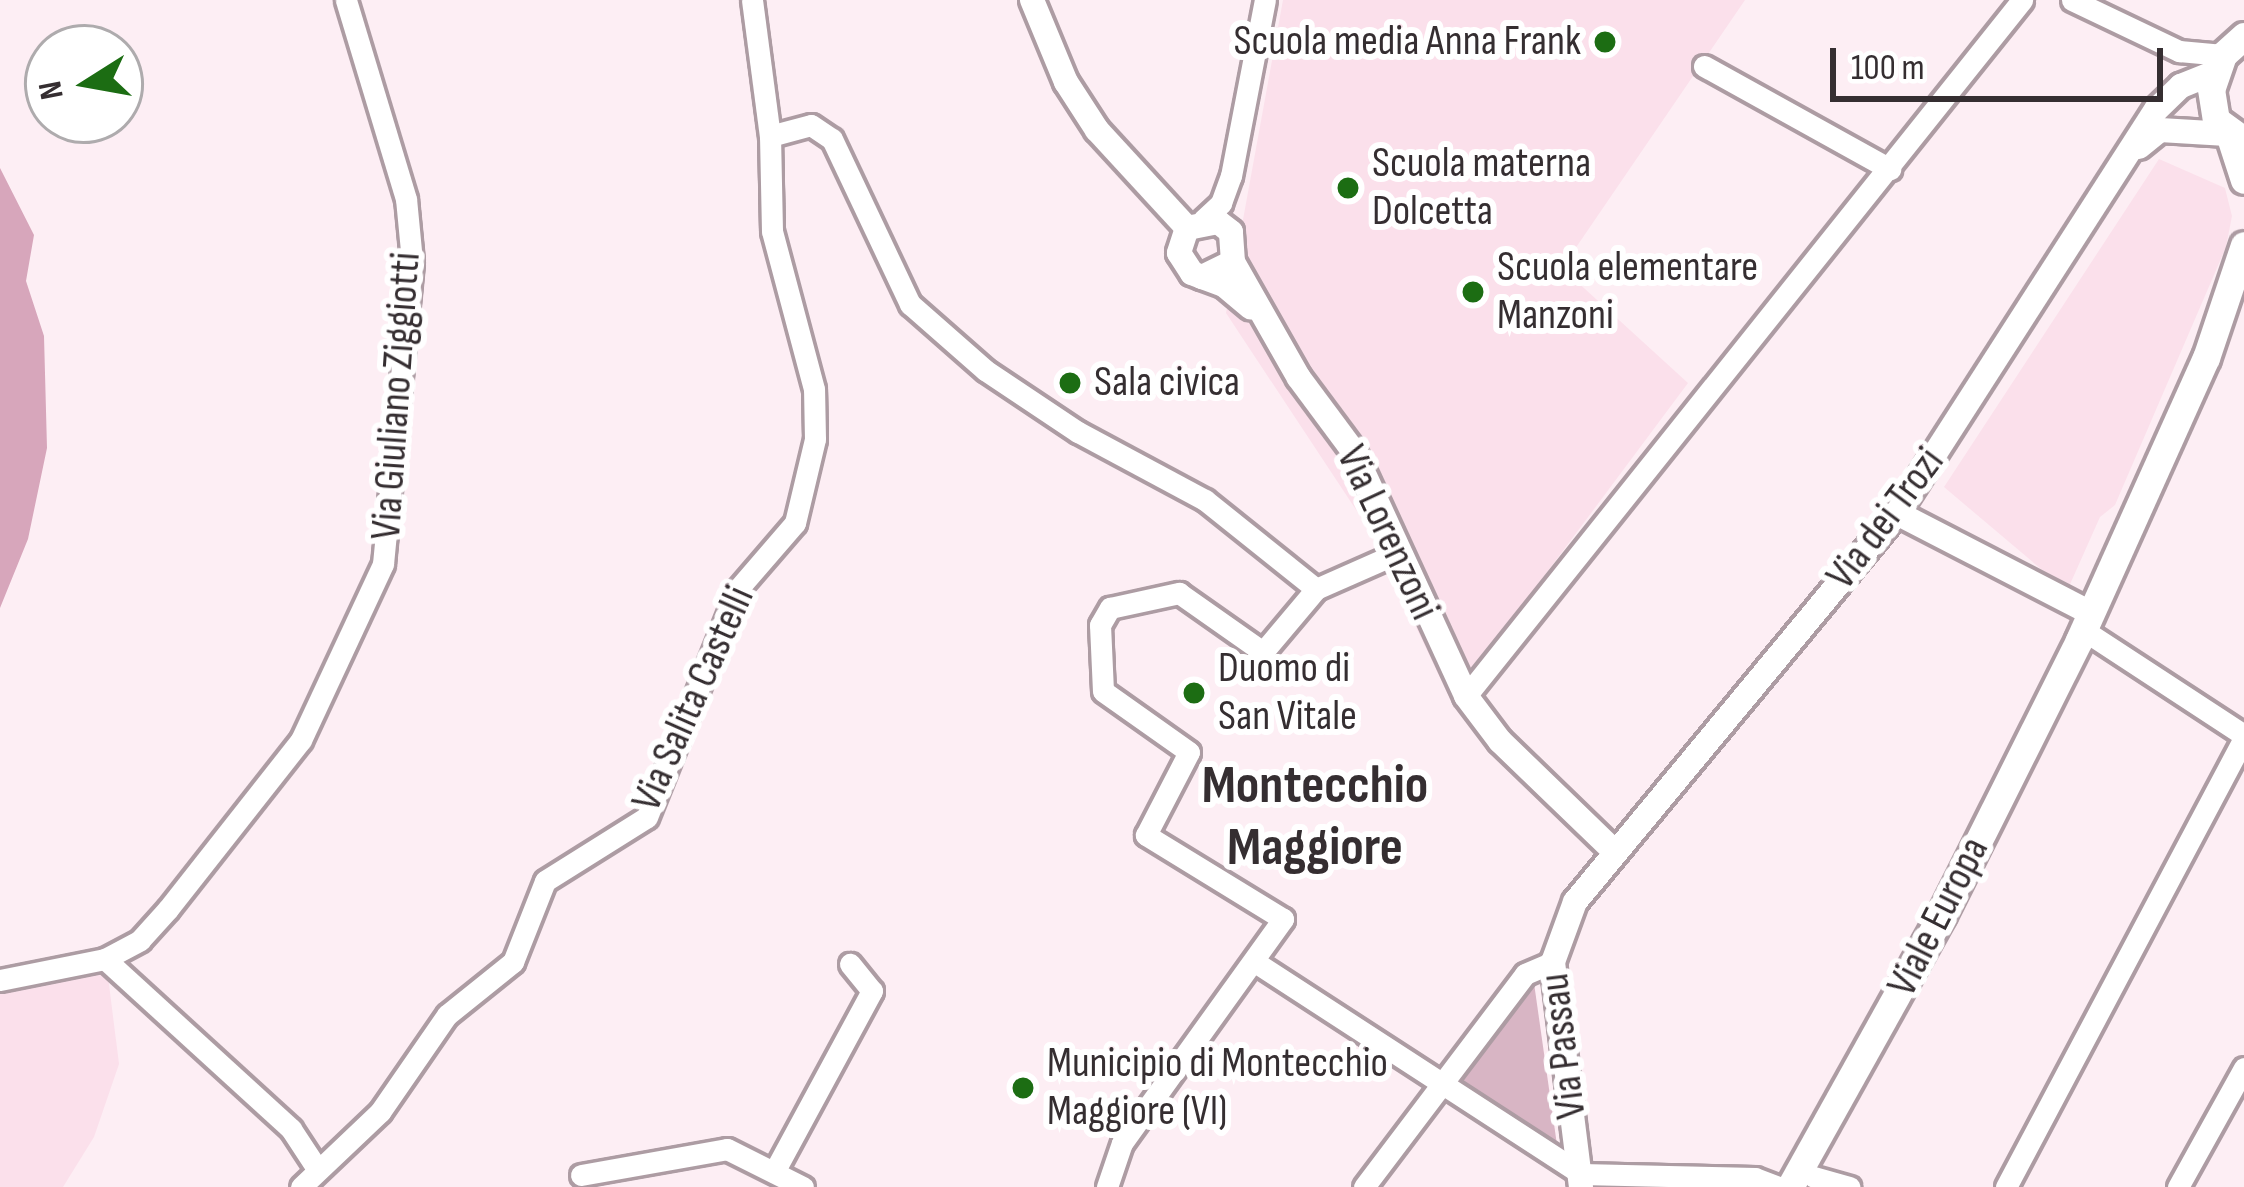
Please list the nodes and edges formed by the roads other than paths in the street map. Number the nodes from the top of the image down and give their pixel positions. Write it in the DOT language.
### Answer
graph roads {
  1 [pos="346,0"];
  2 [pos="752,0"];
  3 [pos="1032,0"];
  4 [pos="1265,0"];
  5 [pos="2022,0"];
  6 [pos="2072,0"];
  7 [pos="2244,36"];
  8 [pos="2219,64"];
  9 [pos="1704,66"];
  10 [pos="770,136"];
  11 [pos="2234,137"];
  12 [pos="2126,163"];
  13 [pos="1890,169"];
  14 [pos="2244,180"];
  15 [pos="1195,224"];
  16 [pos="2244,245"];
  17 [pos="1233,262"];
  18 [pos="1202,277"];
  19 [pos="1259,315"];
  20 [pos="1897,513"];
  21 [pos="1400,552"];
  22 [pos="1316,590"];
  23 [pos="2088,622"];
  24 [pos="1466,696"];
  25 [pos="2244,736"];
  26 [pos="1615,852"];
  27 [pos="105,959"];
  28 [pos="1255,962"];
  29 [pos="1553,962"];
  30 [pos="850,964"];
  31 [pos="0,980"];
  32 [pos="2244,1068"];
  33 [pos="1437,1081"];
  34 [pos="316,1167"];
  35 [pos="774,1172"];
  36 [pos="581,1175"];
  37 [pos="1581,1181"];
  38 [pos="1804,1184"];
  39 [pos="301,1187"];
  40 [pos="803,1187"];
  41 [pos="1107,1187"];
  42 [pos="1364,1187"];
  43 [pos="1779,1187"];
  44 [pos="1850,1187"];
  45 [pos="2006,1187"];
  46 [pos="2178,1187"];
  1 -- 27 [label="street, Via Giuliano Ziggiotti"];
  2 -- 10 [label="street, Via Salita Castelli"];
  3 -- 15 [label="street"];
  4 -- 15 [label="street"];
  5 -- 13 [label="street"];
  6 -- 8 [label="street"];
  7 -- 8 [label="main road"];
  8 -- 11 [label="main road"];
  8 -- 12 [label="street, Via dei Trozi"];
  9 -- 13 [label="street"];
  10 -- 22 [label="street"];
  10 -- 34 [label="street, Via Salita Castelli"];
  11 -- 12 [label="street, Via dei Trozi"];
  11 -- 14 [label="main road"];
  12 -- 20 [label="street, Via dei Trozi"];
  13 -- 24 [label="street"];
  15 -- 17 [label="street"];
  15 -- 18 [label="street"];
  16 -- 23 [label="main road, Viale Europa"];
  17 -- 18 [label="street"];
  17 -- 19 [label="street, Via Lorenzoni"];
  18 -- 19 [label="street, Via Lorenzoni"];
  19 -- 21 [label="street, Via Lorenzoni"];
  20 -- 23 [label="street"];
  20 -- 26 [label="street, Via dei Trozi"];
  21 -- 22 [label="street"];
  21 -- 24 [label="street, Via Lorenzoni"];
  22 -- 28 [label="street"];
  23 -- 25 [label="street"];
  23 -- 38 [label="main road, Viale Europa"];
  24 -- 26 [label="street"];
  25 -- 45 [label="street"];
  26 -- 29 [label="street, Via Passau"];
  27 -- 31 [label="street, Via Giuliano Ziggiotti"];
  27 -- 34 [label="street"];
  28 -- 33 [label="street"];
  28 -- 41 [label="street"];
  29 -- 33 [label="street"];
  29 -- 37 [label="street, Via Passau"];
  30 -- 35 [label="street"];
  32 -- 46 [label="street"];
  33 -- 37 [label="street"];
  33 -- 42 [label="street"];
  34 -- 39 [label="street, Via Salita Castelli"];
  35 -- 36 [label="street"];
  35 -- 40 [label="street"];
  37 -- 43 [label="street"];
  38 -- 44 [label="street"];
}
